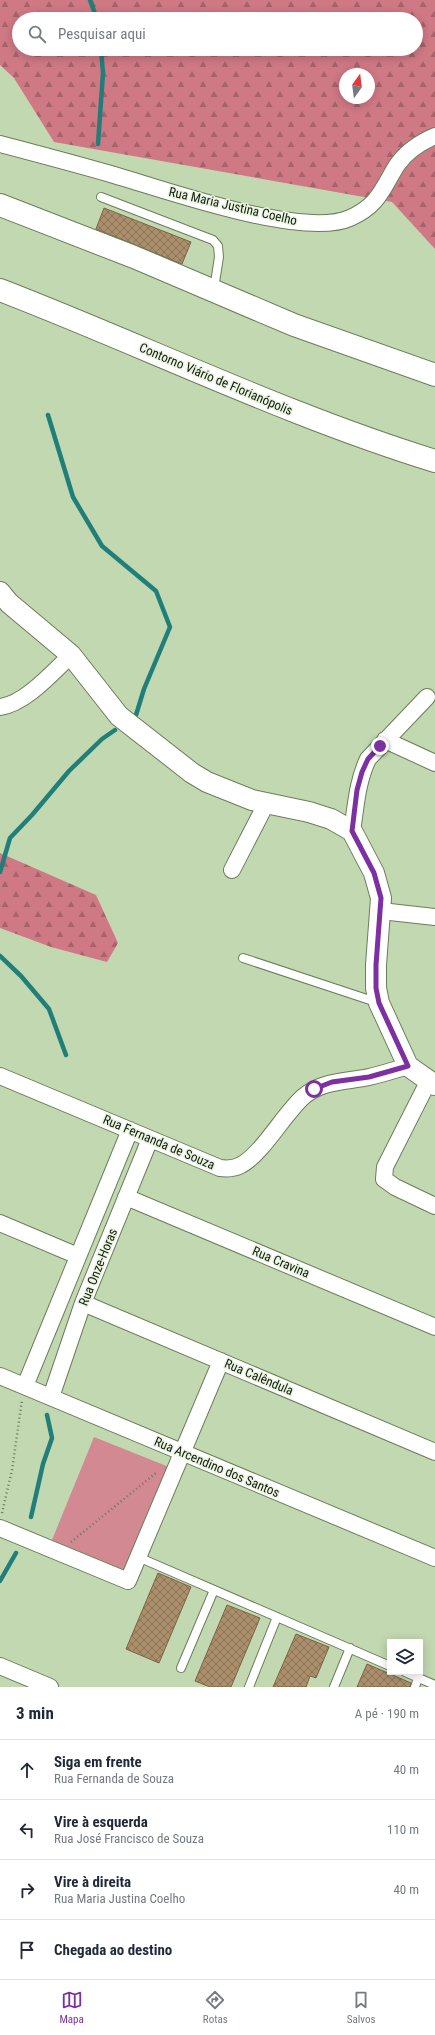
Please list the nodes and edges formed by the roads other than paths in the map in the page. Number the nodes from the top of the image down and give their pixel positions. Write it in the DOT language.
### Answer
graph roads {
  1 [pos="435,136"];
  2 [pos="0,144"];
  3 [pos="101,197"];
  4 [pos="0,205"];
  5 [pos="0,290"];
  6 [pos="213,292"];
  7 [pos="435,376"];
  8 [pos="435,461"];
  9 [pos="0,592"];
  10 [pos="71,655"];
  11 [pos="427,697"];
  12 [pos="0,707"];
  13 [pos="385,740"];
  14 [pos="435,763"];
  15 [pos="266,804"];
  16 [pos="352,831"];
  17 [pos="232,870"];
  18 [pos="381,911"];
  19 [pos="435,917"];
  20 [pos="243,958"];
  21 [pos="379,1003"];
  22 [pos="408,1066"];
  23 [pos="0,1076"];
  24 [pos="432,1084"];
  25 [pos="130,1130"];
  26 [pos="150,1139"];
  27 [pos="126,1197"];
  28 [pos="435,1206"];
  29 [pos="0,1223"];
  30 [pos="78,1256"];
  31 [pos="83,1303"];
  32 [pos="435,1327"];
  33 [pos="221,1361"];
  34 [pos="0,1376"];
  35 [pos="25,1386"];
  36 [pos="51,1397"];
  37 [pos="183,1452"];
  38 [pos="435,1452"];
  39 [pos="0,1528"];
  40 [pos="138,1557"];
  41 [pos="435,1558"];
  42 [pos="214,1590"];
  43 [pos="277,1617"];
  44 [pos="350,1648"];
  45 [pos="387,1665"];
  46 [pos="0,1666"];
  47 [pos="181,1668"];
  48 [pos="412,1675"];
  49 [pos="418,1678"];
  50 [pos="435,1685"];
  51 [pos="50,1687"];
  52 [pos="250,1687"];
  53 [pos="334,1687"];
  54 [pos="415,1687"];
  1 -- 2 [label="street, Rua Maria Justina Coelho"];
  3 -- 6 [label="lane"];
  4 -- 6 [label="highway"];
  5 -- 8 [label="highway, Contorno Viário de Florianópolis"];
  6 -- 7 [label="highway"];
  9 -- 10 [label="street"];
  10 -- 12 [label="street"];
  10 -- 15 [label="street"];
  11 -- 13 [label="street"];
  13 -- 14 [label="street"];
  13 -- 16 [label="street"];
  15 -- 16 [label="street"];
  15 -- 17 [label="street"];
  16 -- 18 [label="street"];
  18 -- 19 [label="street"];
  18 -- 21 [label="street"];
  20 -- 21 [label="lane"];
  21 -- 22 [label="street"];
  22 -- 24 [label="street"];
  22 -- 26 [label="street, Rua Fernanda de Souza"];
  23 -- 25 [label="street, Rua Fernanda de Souza"];
  24 -- 28 [label="street"];
  25 -- 26 [label="street, Rua Fernanda de Souza"];
  25 -- 30 [label="street, Rua Onze-Horas"];
  26 -- 27 [label="street, Rua Onze-Horas"];
  27 -- 31 [label="street, Rua Onze-Horas"];
  27 -- 32 [label="street, Rua Cravina"];
  29 -- 30 [label="street"];
  30 -- 35 [label="street, Rua Onze-Horas"];
  31 -- 33 [label="street, Rua Calêndula"];
  31 -- 36 [label="street, Rua Onze-Horas"];
  33 -- 37 [label="street"];
  33 -- 38 [label="street, Rua Calêndula"];
  34 -- 35 [label="street, Rua Arcendino dos Santos"];
  35 -- 36 [label="street, Rua Arcendino dos Santos"];
  36 -- 37 [label="street, Rua Arcendino dos Santos"];
  37 -- 40 [label="street"];
  37 -- 41 [label="street, Rua Arcendino dos Santos"];
  39 -- 40 [label="street"];
  40 -- 42 [label="lane"];
  42 -- 43 [label="lane"];
  42 -- 47 [label="lane"];
  43 -- 44 [label="lane"];
  43 -- 52 [label="lane"];
  44 -- 45 [label="lane"];
  44 -- 53 [label="lane"];
  46 -- 51 [label="street"];
  48 -- 49 [label="lane"];
  49 -- 50 [label="lane"];
  49 -- 54 [label="lane"];
}
